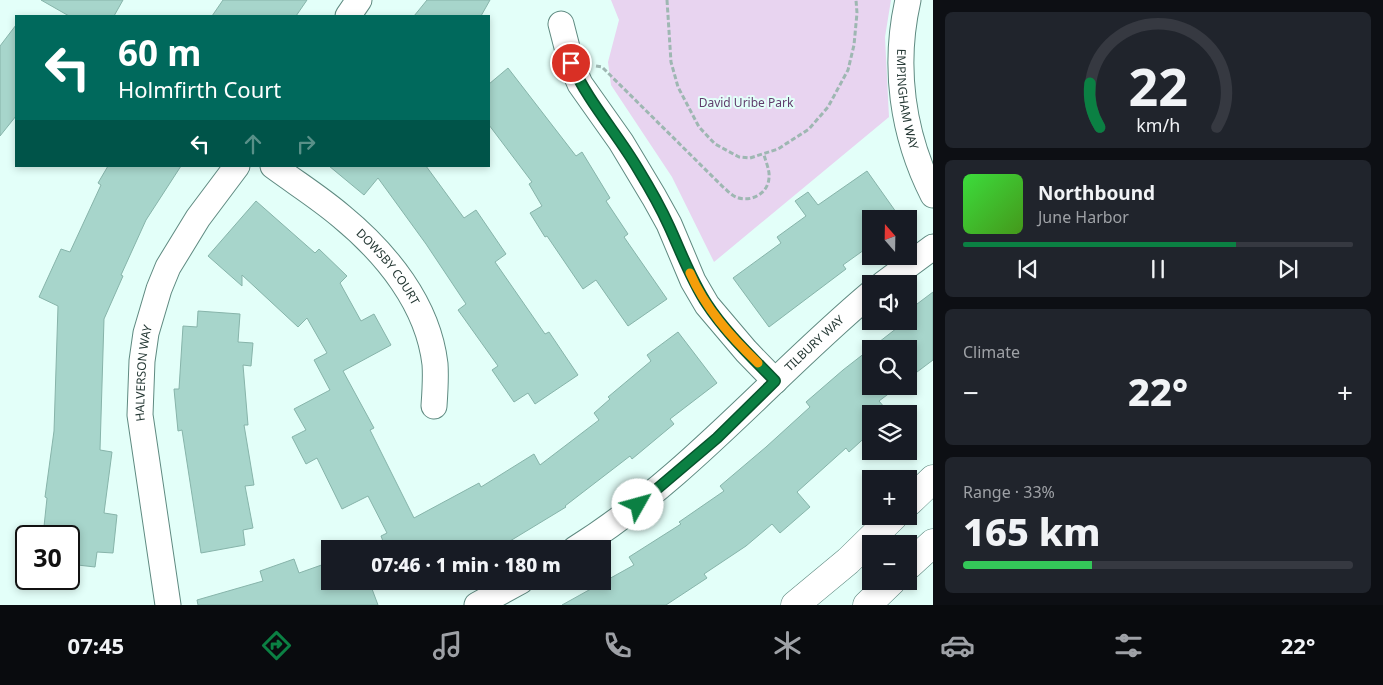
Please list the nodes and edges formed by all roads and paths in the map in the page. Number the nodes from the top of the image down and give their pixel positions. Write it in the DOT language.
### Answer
graph roads {
  1 [pos="359,0"];
  2 [pos="667,0"];
  3 [pos="856,0"];
  4 [pos="908,0"];
  5 [pos="349,15"];
  6 [pos="561,24"];
  7 [pos="571,63"];
  8 [pos="764,155"];
  9 [pos="236,167"];
  10 [pos="274,167"];
  11 [pos="933,195"];
  12 [pos="933,247"];
  13 [pos="895,275"];
  14 [pos="862,301"];
  15 [pos="775,381"];
  16 [pos="434,406"];
  17 [pos="933,480"];
  18 [pos="917,495"];
  19 [pos="885,525"];
  20 [pos="588,540"];
  21 [pos="933,543"];
  22 [pos="917,558"];
  23 [pos="504,590"];
  24 [pos="883,590"];
  25 [pos="168,605"];
  26 [pos="477,605"];
  27 [pos="795,605"];
  28 [pos="867,605"];
  1 -- 5 [label="street"];
  2 -- 8 [label="path"];
  3 -- 8 [label="path"];
  4 -- 11 [label="street, EMPINGHAM WAY"];
  6 -- 7 [label="street"];
  7 -- 8 [label="path"];
  7 -- 15 [label="street"];
  9 -- 25 [label="street, HALVERSON WAY"];
  10 -- 16 [label="street, DOWSBY COURT"];
  12 -- 13 [label="street"];
  14 -- 15 [label="street, TILBURY WAY"];
  15 -- 20 [label="street, TILBURY WAY"];
  17 -- 18 [label="main road"];
  19 -- 27 [label="main road"];
  21 -- 22 [label="main road"];
  23 -- 26 [label="street"];
  24 -- 28 [label="main road"];
}
